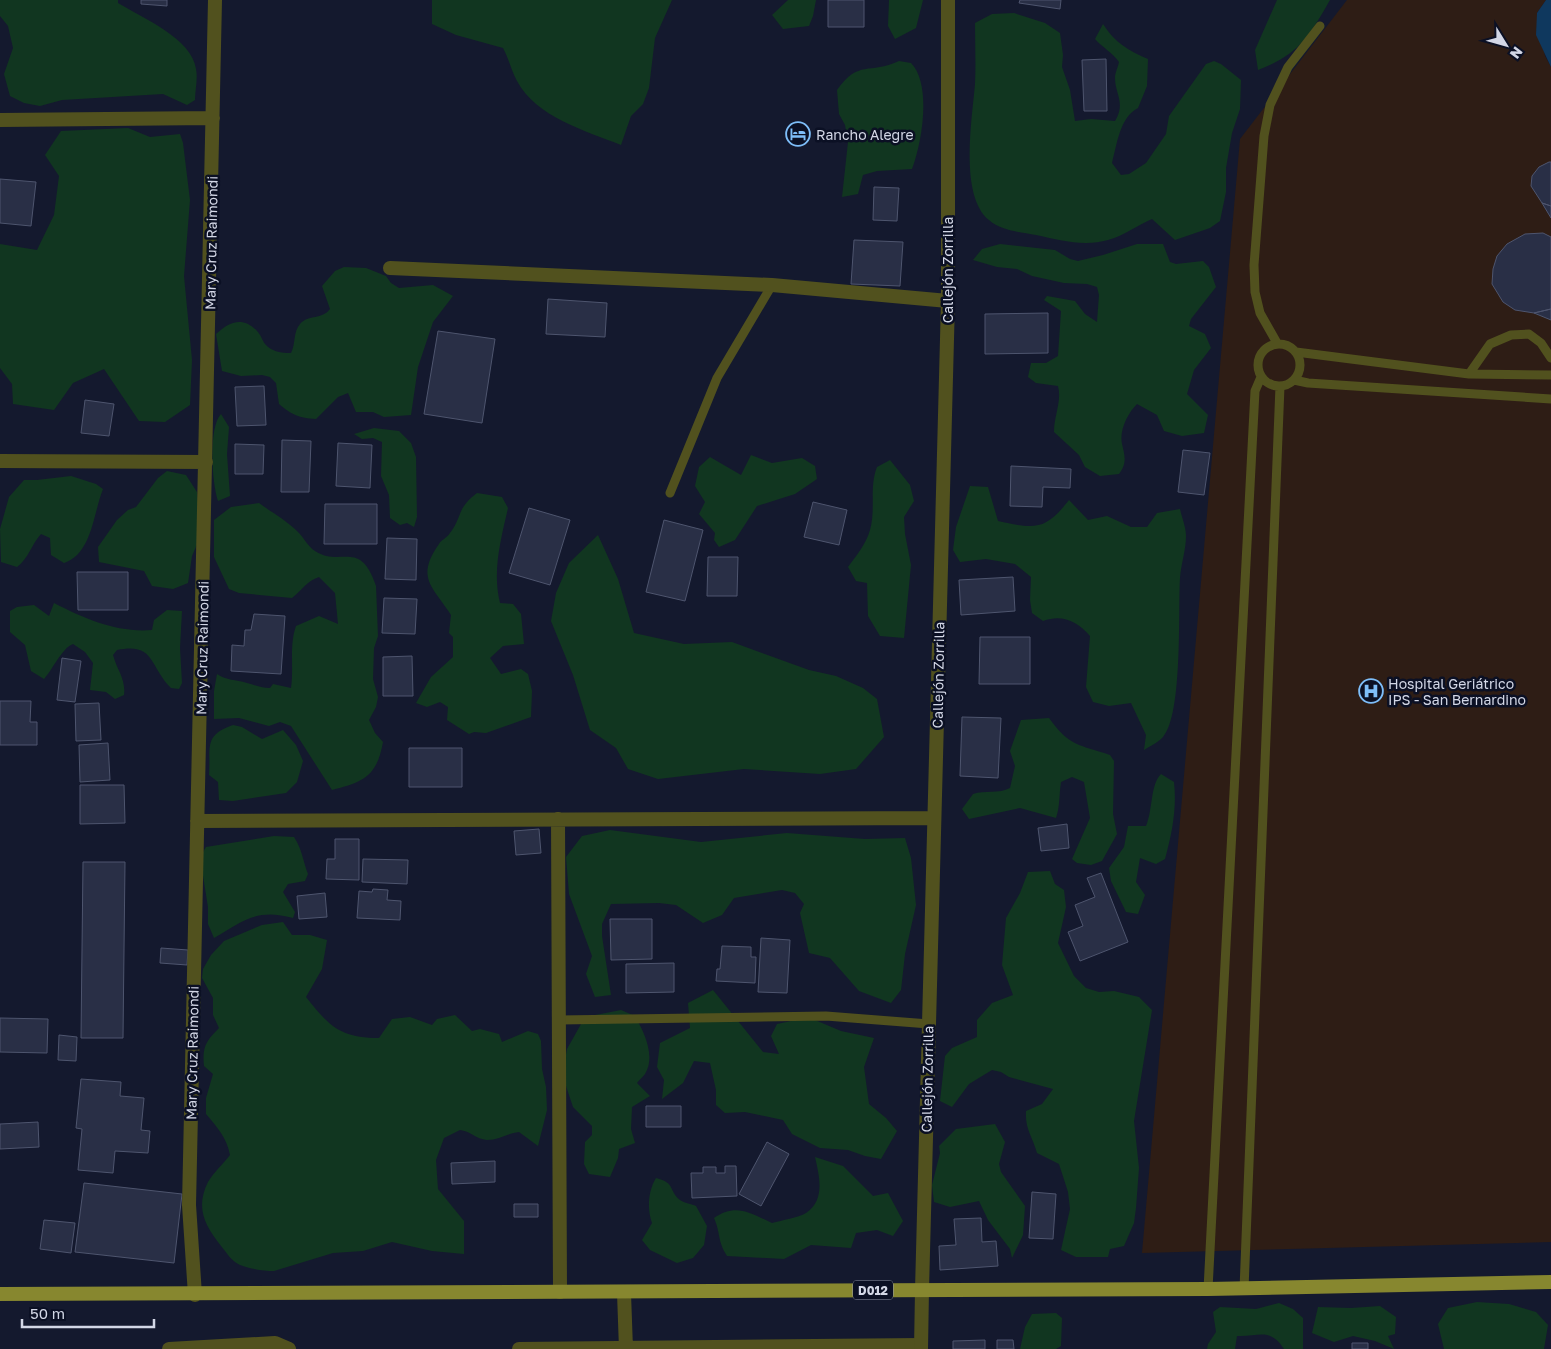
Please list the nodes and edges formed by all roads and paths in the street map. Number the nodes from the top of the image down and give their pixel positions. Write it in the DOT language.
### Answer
graph roads {
  1 [pos="215,0"];
  2 [pos="948,0"];
  3 [pos="1320,26"];
  4 [pos="213,118"];
  5 [pos="0,120"];
  6 [pos="390,268"];
  7 [pos="772,285"];
  8 [pos="948,301"];
  9 [pos="1277,343"];
  10 [pos="1296,352"];
  11 [pos="1551,358"];
  12 [pos="1469,374"];
  13 [pos="1551,375"];
  14 [pos="1261,377"];
  15 [pos="1294,380"];
  16 [pos="1280,386"];
  17 [pos="1551,399"];
  18 [pos="0,461"];
  19 [pos="206,462"];
  20 [pos="670,493"];
  21 [pos="934,818"];
  22 [pos="558,819"];
  23 [pos="197,821"];
  24 [pos="559,1020"];
  25 [pos="929,1024"];
  26 [pos="1551,1282"];
  27 [pos="1208,1289"];
  28 [pos="1244,1289"];
  29 [pos="922,1290"];
  30 [pos="560,1292"];
  31 [pos="624,1293"];
  32 [pos="0,1294"];
  33 [pos="195,1295"];
  34 [pos="921,1347"];
  35 [pos="626,1348"];
  36 [pos="170,1349"];
  37 [pos="288,1349"];
  38 [pos="519,1349"];
  1 -- 4 [label="street, Mary Cruz Raimondi"];
  2 -- 8 [label="street, Callejón Zorrilla"];
  3 -- 9 [label="lane"];
  4 -- 5 [label="street"];
  4 -- 19 [label="street, Mary Cruz Raimondi"];
  6 -- 7 [label="street"];
  7 -- 8 [label="street"];
  7 -- 20 [label="lane"];
  8 -- 21 [label="street, Callejón Zorrilla"];
  9 -- 10 [label="lane"];
  9 -- 14 [label="lane"];
  10 -- 12 [label="lane"];
  10 -- 15 [label="lane"];
  11 -- 12 [label="lane"];
  12 -- 13 [label="lane"];
  14 -- 16 [label="lane"];
  14 -- 27 [label="lane"];
  15 -- 16 [label="lane"];
  15 -- 17 [label="lane"];
  16 -- 28 [label="lane"];
  18 -- 19 [label="street"];
  19 -- 23 [label="street, Mary Cruz Raimondi"];
  21 -- 22 [label="street"];
  21 -- 25 [label="street, Callejón Zorrilla"];
  22 -- 23 [label="street"];
  22 -- 24 [label="street"];
  23 -- 33 [label="street, Mary Cruz Raimondi"];
  24 -- 25 [label="lane"];
  24 -- 30 [label="street"];
  25 -- 29 [label="street, Callejón Zorrilla"];
  26 -- 28 [label="main road, D012"];
  27 -- 28 [label="main road, D012"];
  27 -- 29 [label="main road, D012"];
  29 -- 31 [label="main road, D012"];
  29 -- 34 [label="street, Callejón Zorrilla"];
  30 -- 31 [label="main road, D012"];
  30 -- 33 [label="main road, D012"];
  31 -- 35 [label="street"];
  32 -- 33 [label="main road, D012"];
  34 -- 35 [label="street"];
  35 -- 38 [label="street"];
  36 -- 37 [label="street"];
}
